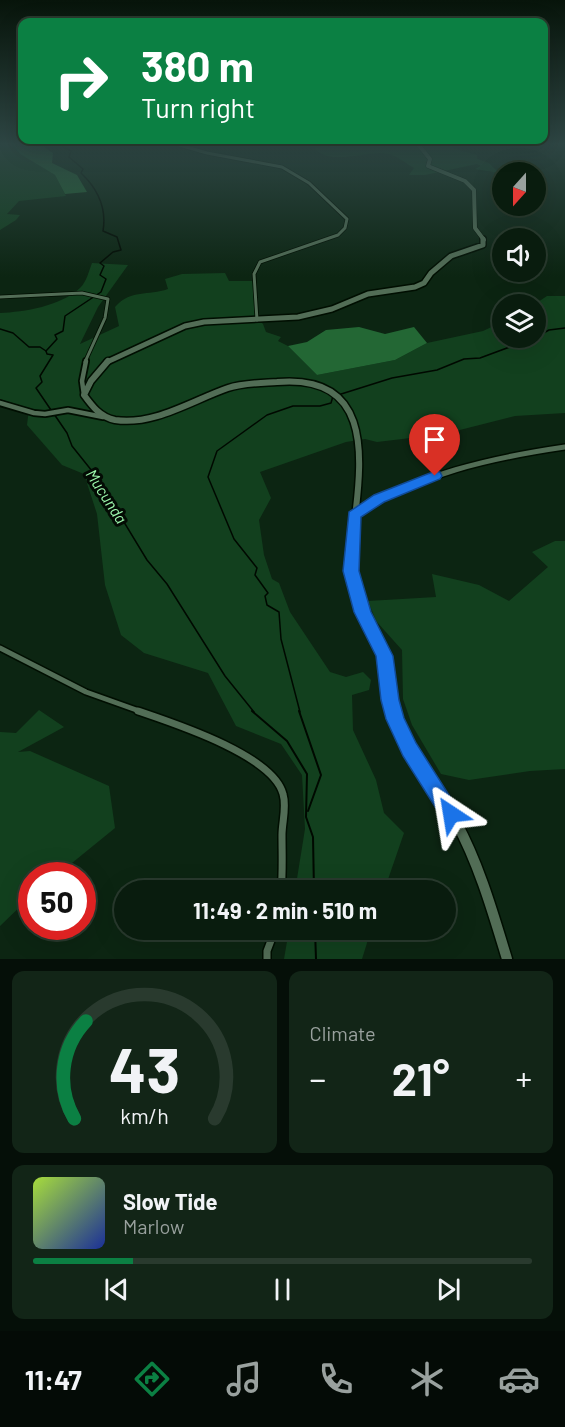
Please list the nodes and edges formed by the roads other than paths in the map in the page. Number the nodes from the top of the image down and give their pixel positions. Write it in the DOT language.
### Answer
graph roads {
  1 [pos="314,188"];
  2 [pos="472,188"];
  3 [pos="0,297"];
  4 [pos="257,320"];
  5 [pos="84,395"];
  6 [pos="0,403"];
  7 [pos="103,417"];
  8 [pos="565,447"];
  9 [pos="354,515"];
  10 [pos="0,648"];
  11 [pos="281,880"];
  12 [pos="271,940"];
  13 [pos="267,959"];
  14 [pos="507,959"];
  1 -- 4 [label="street"];
  2 -- 4 [label="main road"];
  3 -- 5 [label="street"];
  4 -- 5 [label="main road"];
  5 -- 7 [label="main road"];
  6 -- 7 [label="street"];
  7 -- 9 [label="main road"];
  8 -- 9 [label="street"];
  9 -- 14 [label="main road"];
  10 -- 11 [label="street"];
  12 -- 13 [label="street"];
}
